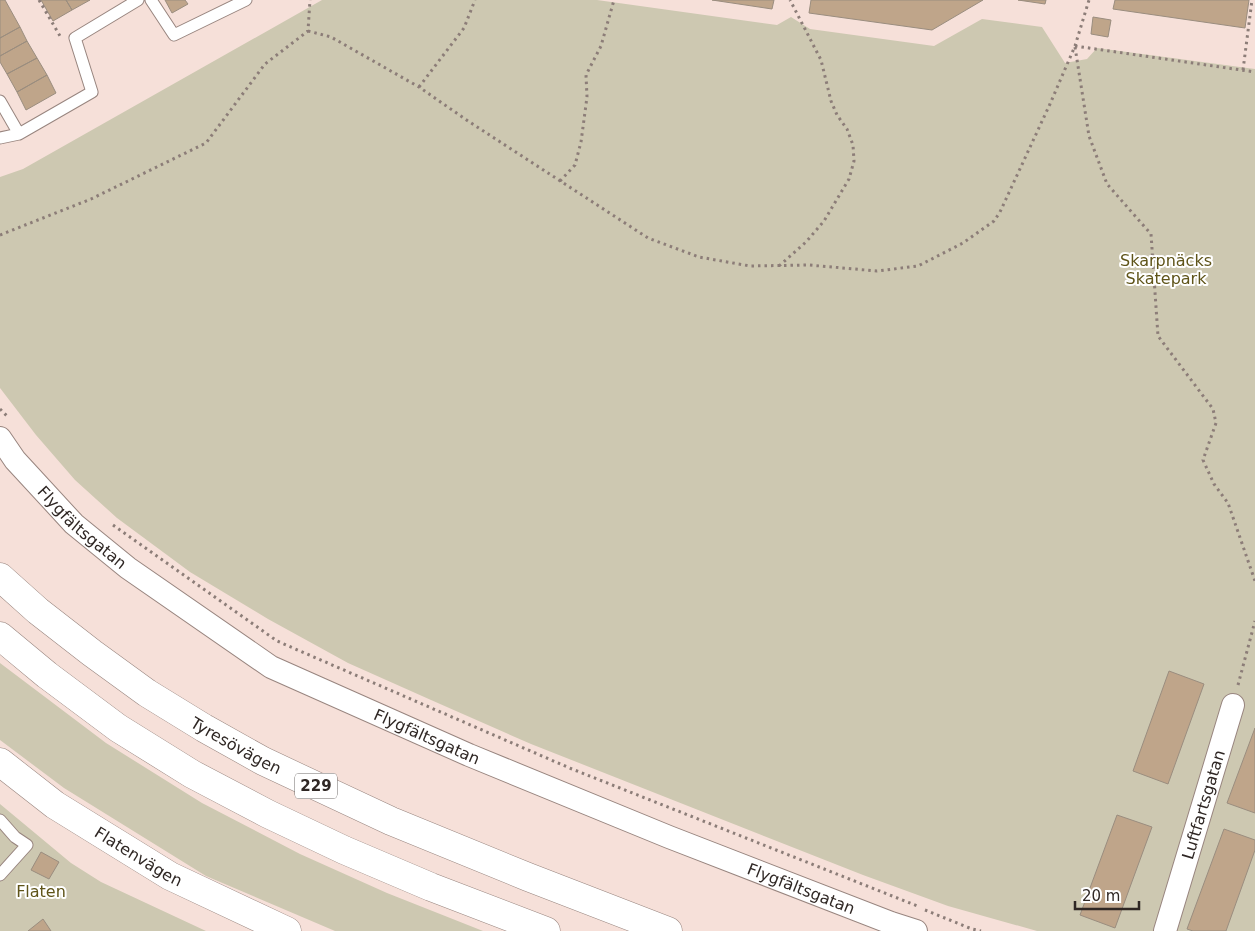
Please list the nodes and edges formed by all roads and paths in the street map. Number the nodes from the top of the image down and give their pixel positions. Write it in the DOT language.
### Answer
graph roads {
  1 [pos="138,0"];
  2 [pos="151,0"];
  3 [pos="246,0"];
  4 [pos="310,0"];
  5 [pos="474,0"];
  6 [pos="614,0"];
  7 [pos="790,0"];
  8 [pos="1089,0"];
  9 [pos="1252,0"];
  10 [pos="308,31"];
  11 [pos="1074,46"];
  12 [pos="1243,70"];
  13 [pos="1255,72"];
  14 [pos="419,87"];
  15 [pos="0,101"];
  16 [pos="19,134"];
  17 [pos="0,138"];
  18 [pos="560,181"];
  19 [pos="0,235"];
  20 [pos="779,266"];
  21 [pos="0,409"];
  22 [pos="6,430"];
  23 [pos="111,524"];
  24 [pos="0,577"];
  25 [pos="1255,581"];
  26 [pos="1255,621"];
  27 [pos="0,636"];
  28 [pos="1233,705"];
  29 [pos="0,762"];
  30 [pos="0,820"];
  31 [pos="0,875"];
  32 [pos="287,931"];
  33 [pos="546,931"];
  34 [pos="668,931"];
  35 [pos="916,931"];
  36 [pos="981,931"];
  37 [pos="1165,931"];
  1 -- 16 [label="lane"];
  2 -- 3 [label="lane"];
  4 -- 10 [label="path"];
  5 -- 14 [label="path"];
  6 -- 18 [label="path"];
  7 -- 20 [label="path"];
  8 -- 11 [label="path"];
  9 -- 12 [label="path"];
  10 -- 14 [label="path"];
  10 -- 19 [label="path"];
  11 -- 12 [label="path"];
  11 -- 20 [label="path"];
  11 -- 25 [label="path"];
  12 -- 13 [label="path"];
  14 -- 18 [label="path"];
  15 -- 16 [label="lane"];
  16 -- 17 [label="lane"];
  18 -- 20 [label="path"];
  21 -- 22 [label="path"];
  22 -- 35 [label="street, Flygfältsgatan"];
  23 -- 36 [label="path"];
  24 -- 34 [label="main road, Tyresövägen / 229"];
  26 -- 28 [label="path"];
  27 -- 33 [label="main road"];
  28 -- 37 [label="street, Luftfartsgatan"];
  29 -- 32 [label="main road, Flatenvägen"];
  30 -- 31 [label="lane"];
}
